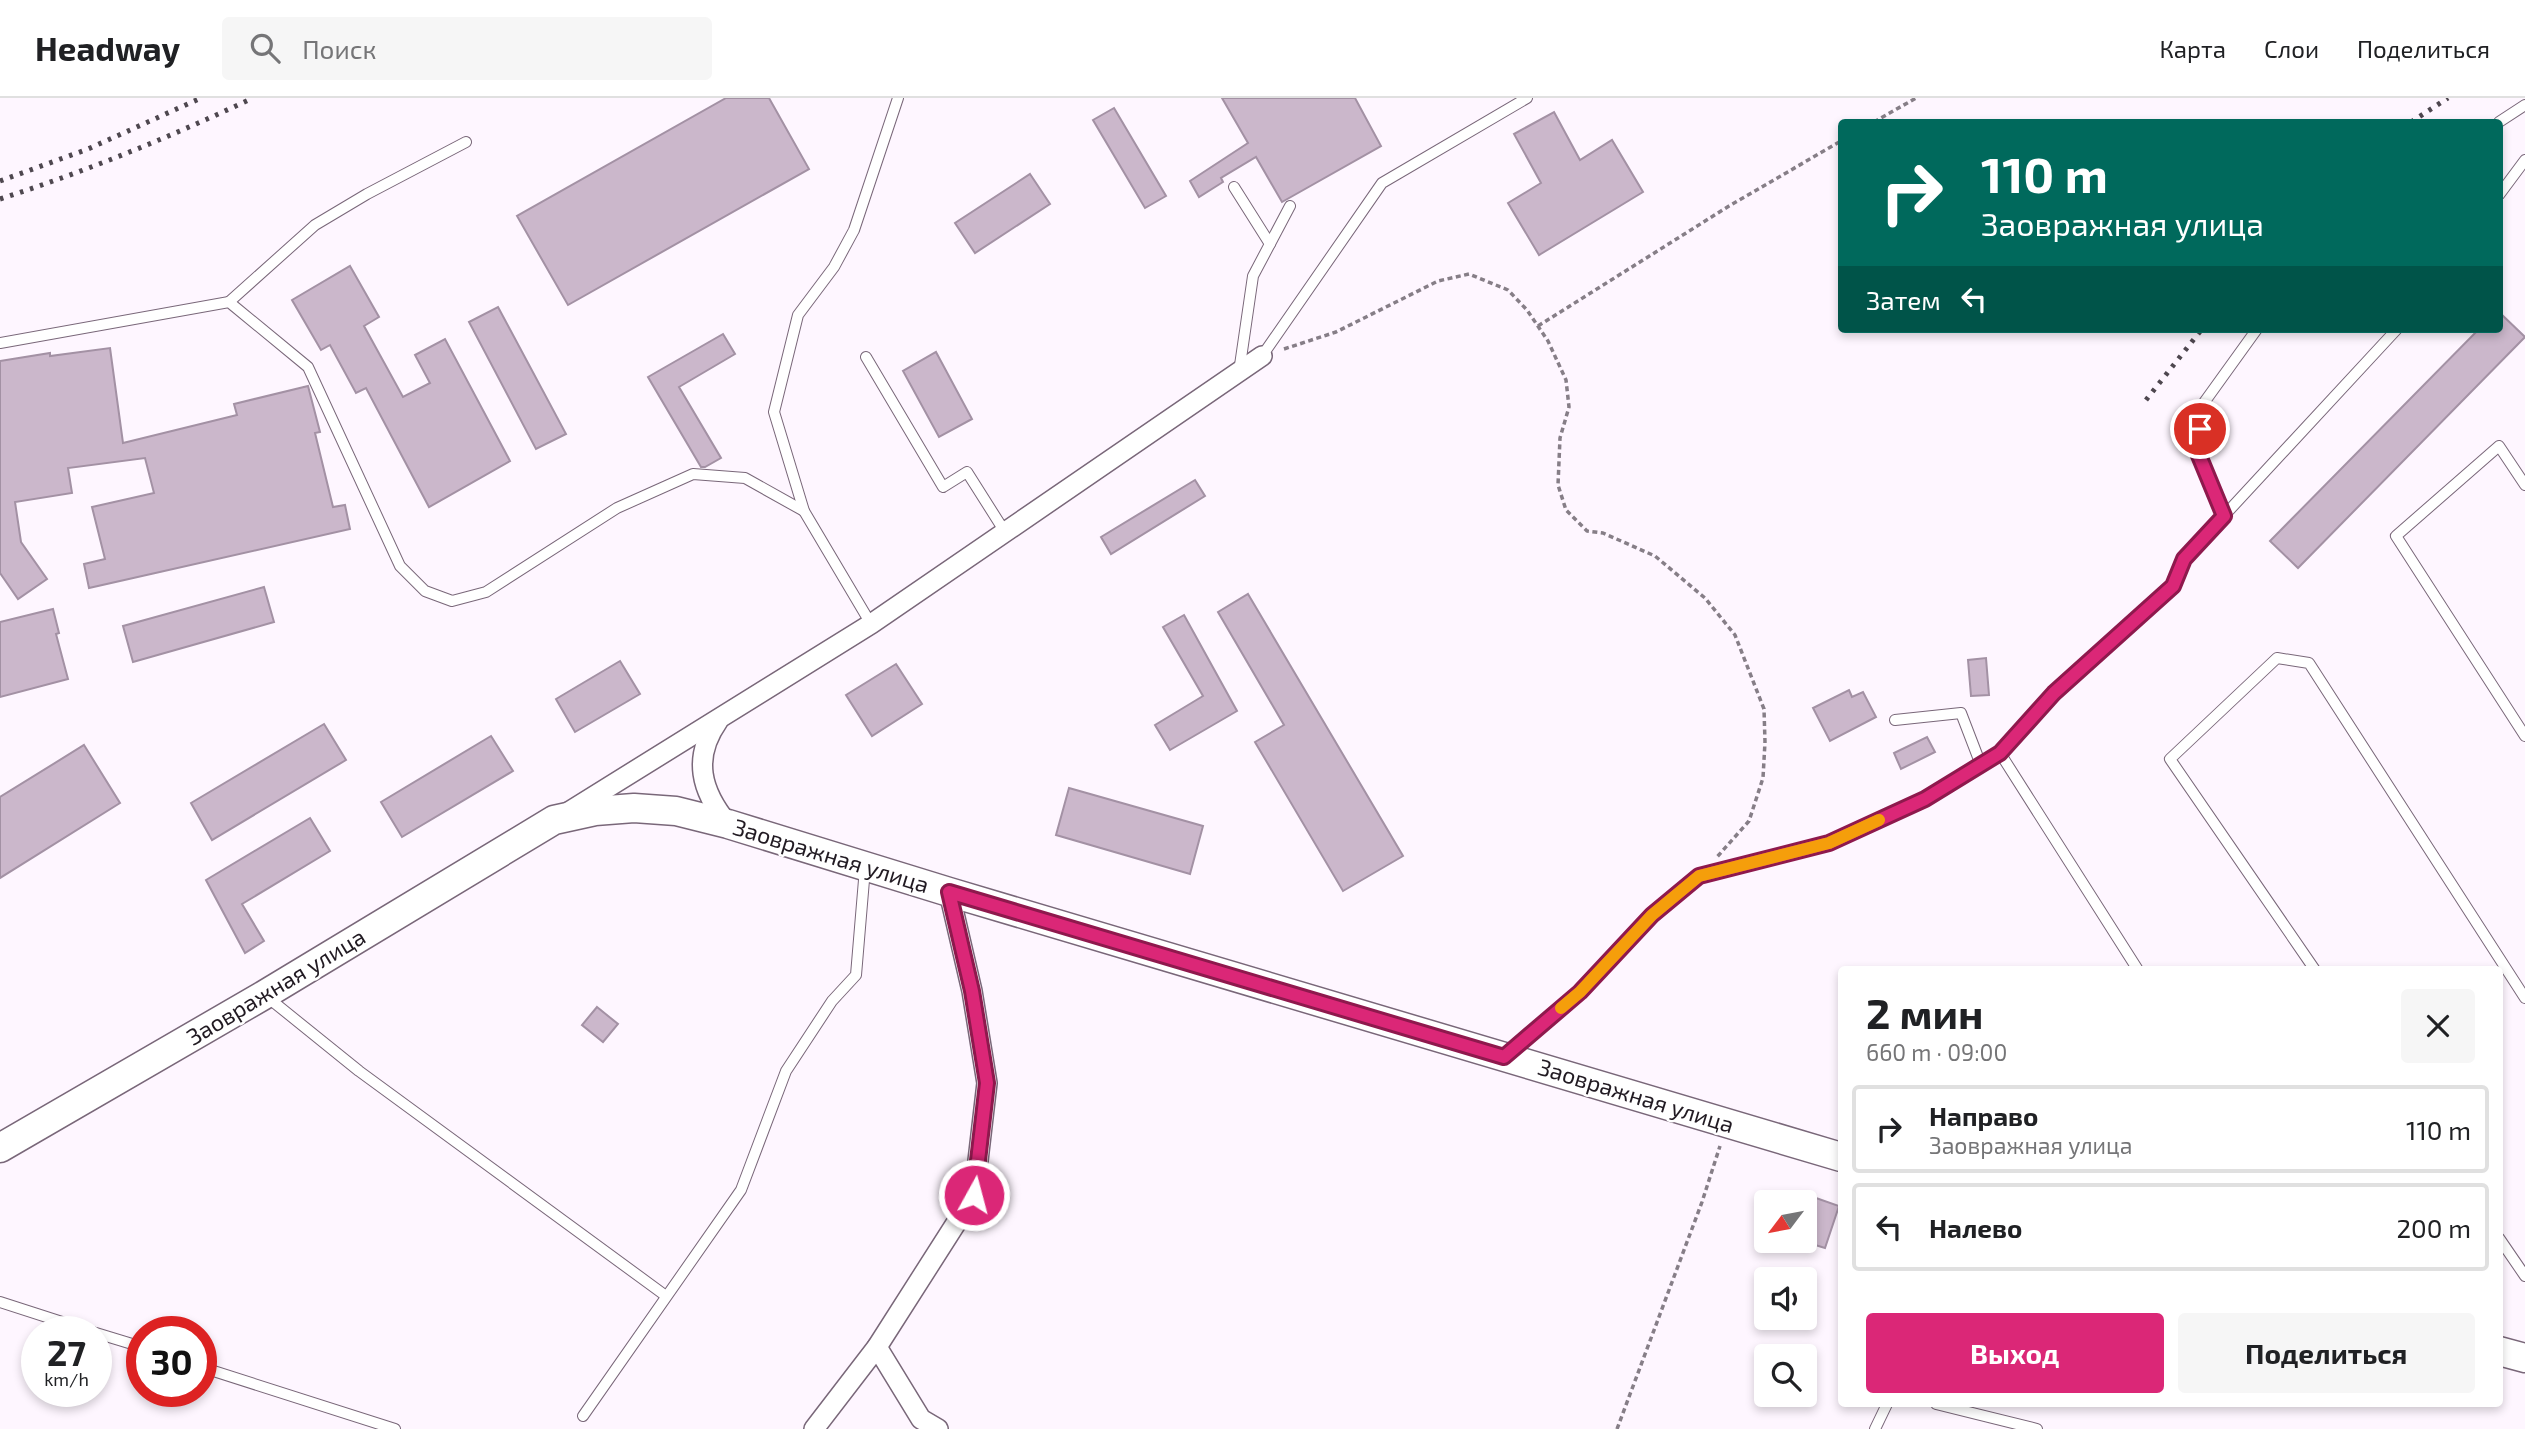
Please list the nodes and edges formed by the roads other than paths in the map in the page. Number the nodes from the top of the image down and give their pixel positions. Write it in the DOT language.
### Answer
graph roads {
  1 [pos="898,98"];
  2 [pos="1527,98"];
  3 [pos="2525,106"];
  4 [pos="2503,120"];
  5 [pos="466,142"];
  6 [pos="2525,160"];
  7 [pos="1234,187"];
  8 [pos="2503,190"];
  9 [pos="1290,206"];
  10 [pos="1270,244"];
  11 [pos="229,302"];
  12 [pos="2254,333"];
  13 [pos="2393,333"];
  14 [pos="0,343"];
  15 [pos="1262,356"];
  16 [pos="866,357"];
  17 [pos="1238,372"];
  18 [pos="2525,485"];
  19 [pos="804,511"];
  20 [pos="2224,516"];
  21 [pos="1004,532"];
  22 [pos="871,624"];
  23 [pos="720,717"];
  24 [pos="1895,720"];
  25 [pos="2525,736"];
  26 [pos="2000,753"];
  27 [pos="1981,765"];
  28 [pos="554,820"];
  29 [pos="728,824"];
  30 [pos="865,866"];
  31 [pos="949,892"];
  32 [pos="2135,966"];
  33 [pos="2312,966"];
  34 [pos="264,995"];
  35 [pos="2525,998"];
  36 [pos="1504,1057"];
  37 [pos="0,1148"];
  38 [pos="1838,1156"];
  39 [pos="2503,1244"];
  40 [pos="2525,1276"];
  41 [pos="666,1296"];
  42 [pos="0,1302"];
  43 [pos="44,1316"];
  44 [pos="877,1346"];
  45 [pos="2503,1352"];
  46 [pos="2525,1358"];
  47 [pos="217,1372"];
  48 [pos="1886,1407"];
  49 [pos="1948,1407"];
  50 [pos="583,1416"];
  51 [pos="395,1429"];
  52 [pos="814,1429"];
  53 [pos="938,1429"];
  54 [pos="1875,1429"];
  55 [pos="2037,1429"];
  1 -- 19 [label="lane"];
  2 -- 15 [label="lane"];
  3 -- 4 [label="lane"];
  5 -- 11 [label="lane"];
  6 -- 8 [label="lane"];
  7 -- 10 [label="lane"];
  9 -- 10 [label="lane"];
  10 -- 17 [label="lane"];
  11 -- 14 [label="lane"];
  11 -- 19 [label="lane"];
  12 -- 20 [label="lane"];
  13 -- 20 [label="lane"];
  15 -- 17 [label="street"];
  16 -- 21 [label="lane"];
  17 -- 21 [label="street"];
  18 -- 25 [label="lane"];
  19 -- 22 [label="lane"];
  20 -- 26 [label="lane"];
  21 -- 22 [label="street"];
  22 -- 23 [label="street"];
  23 -- 28 [label="street"];
  23 -- 29 [label="street"];
  24 -- 27 [label="lane"];
  26 -- 27 [label="lane"];
  26 -- 32 [label="lane"];
  27 -- 36 [label="lane"];
  28 -- 29 [label="street, Заовражная улица"];
  28 -- 34 [label="street, Заовражная улица"];
  29 -- 30 [label="street, Заовражная улица"];
  30 -- 31 [label="street, Заовражная улица"];
  30 -- 41 [label="lane"];
  31 -- 36 [label="street, Заовражная улица"];
  31 -- 44 [label="street"];
  33 -- 35 [label="lane"];
  34 -- 37 [label="street, Заовражная улица"];
  34 -- 41 [label="lane"];
  36 -- 38 [label="street, Заовражная улица"];
  39 -- 40 [label="lane"];
  41 -- 50 [label="lane"];
  42 -- 43 [label="lane"];
  44 -- 52 [label="street"];
  44 -- 53 [label="street"];
  45 -- 46 [label="street"];
  47 -- 51 [label="lane"];
  48 -- 54 [label="lane"];
  49 -- 55 [label="lane"];
}
